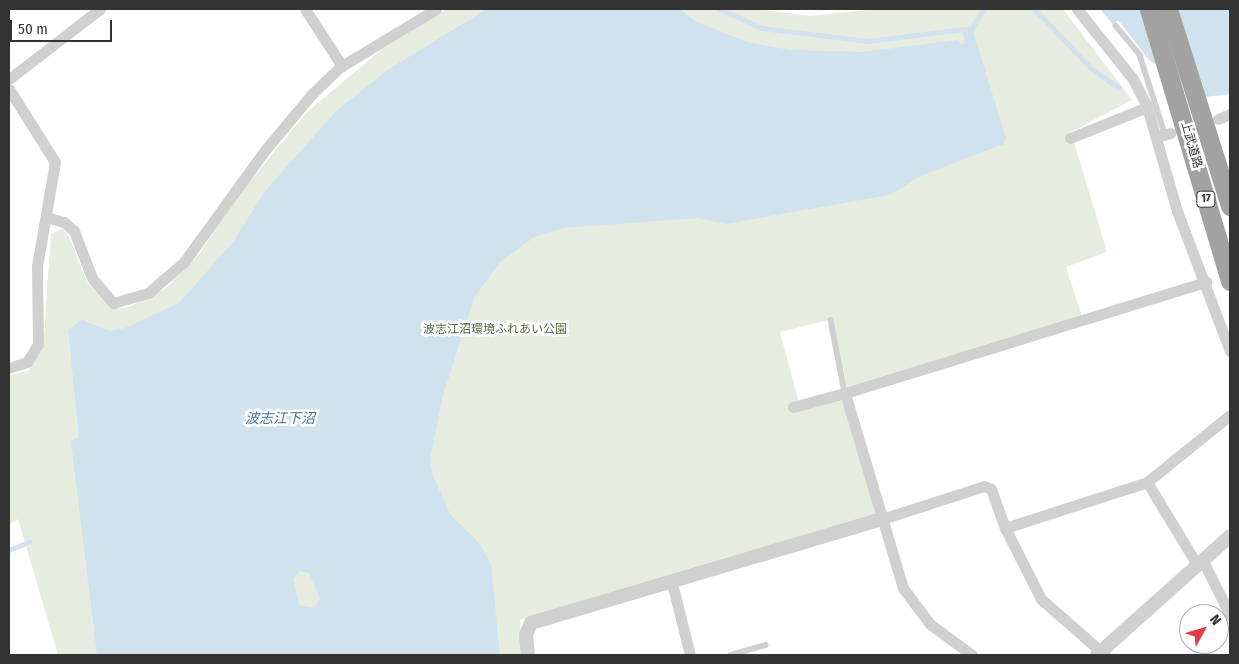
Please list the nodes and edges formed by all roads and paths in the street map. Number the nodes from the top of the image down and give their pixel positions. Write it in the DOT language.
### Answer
graph roads {
  1 [pos="100,9"];
  2 [pos="305,9"];
  3 [pos="436,9"];
  4 [pos="1077,9"];
  5 [pos="1149,9"];
  6 [pos="1168,9"];
  7 [pos="1116,26"];
  8 [pos="342,66"];
  9 [pos="9,80"];
  10 [pos="9,89"];
  11 [pos="1147,107"];
  12 [pos="1230,114"];
  13 [pos="1201,116"];
  14 [pos="1164,134"];
  15 [pos="1070,138"];
  16 [pos="1230,206"];
  17 [pos="46,217"];
  18 [pos="1230,281"];
  19 [pos="1206,282"];
  20 [pos="831,320"];
  21 [pos="1230,351"];
  22 [pos="9,368"];
  23 [pos="845,393"];
  24 [pos="793,407"];
  25 [pos="1230,415"];
  26 [pos="1146,482"];
  27 [pos="882,518"];
  28 [pos="1005,528"];
  29 [pos="1230,536"];
  30 [pos="1199,561"];
  31 [pos="672,583"];
  32 [pos="1230,615"];
  33 [pos="766,646"];
  34 [pos="1101,654"];
  35 [pos="528,655"];
  36 [pos="690,655"];
  37 [pos="730,655"];
  38 [pos="972,655"];
  1 -- 9 [label="street"];
  2 -- 8 [label="street"];
  3 -- 8 [label="street"];
  4 -- 11 [label="street"];
  5 -- 13 [label="highway, 上武道路 / 17"];
  6 -- 13 [label="highway, 上武道路 / 17"];
  7 -- 14 [label="lane"];
  8 -- 17 [label="street"];
  10 -- 17 [label="street"];
  11 -- 14 [label="street"];
  11 -- 15 [label="street"];
  12 -- 13 [label="street"];
  13 -- 16 [label="highway, 上武道路 / 17"];
  13 -- 18 [label="highway, 上武道路 / 17"];
  14 -- 19 [label="street"];
  17 -- 22 [label="street"];
  19 -- 21 [label="street"];
  19 -- 23 [label="street"];
  20 -- 23 [label="lane"];
  23 -- 24 [label="street"];
  23 -- 27 [label="street"];
  25 -- 26 [label="street"];
  26 -- 28 [label="street"];
  26 -- 30 [label="street"];
  27 -- 28 [label="street"];
  27 -- 31 [label="street"];
  27 -- 38 [label="street"];
  28 -- 34 [label="street"];
  29 -- 30 [label="street"];
  30 -- 32 [label="street"];
  30 -- 34 [label="street"];
  31 -- 35 [label="street"];
  31 -- 36 [label="street"];
  33 -- 37 [label="lane"];
}
